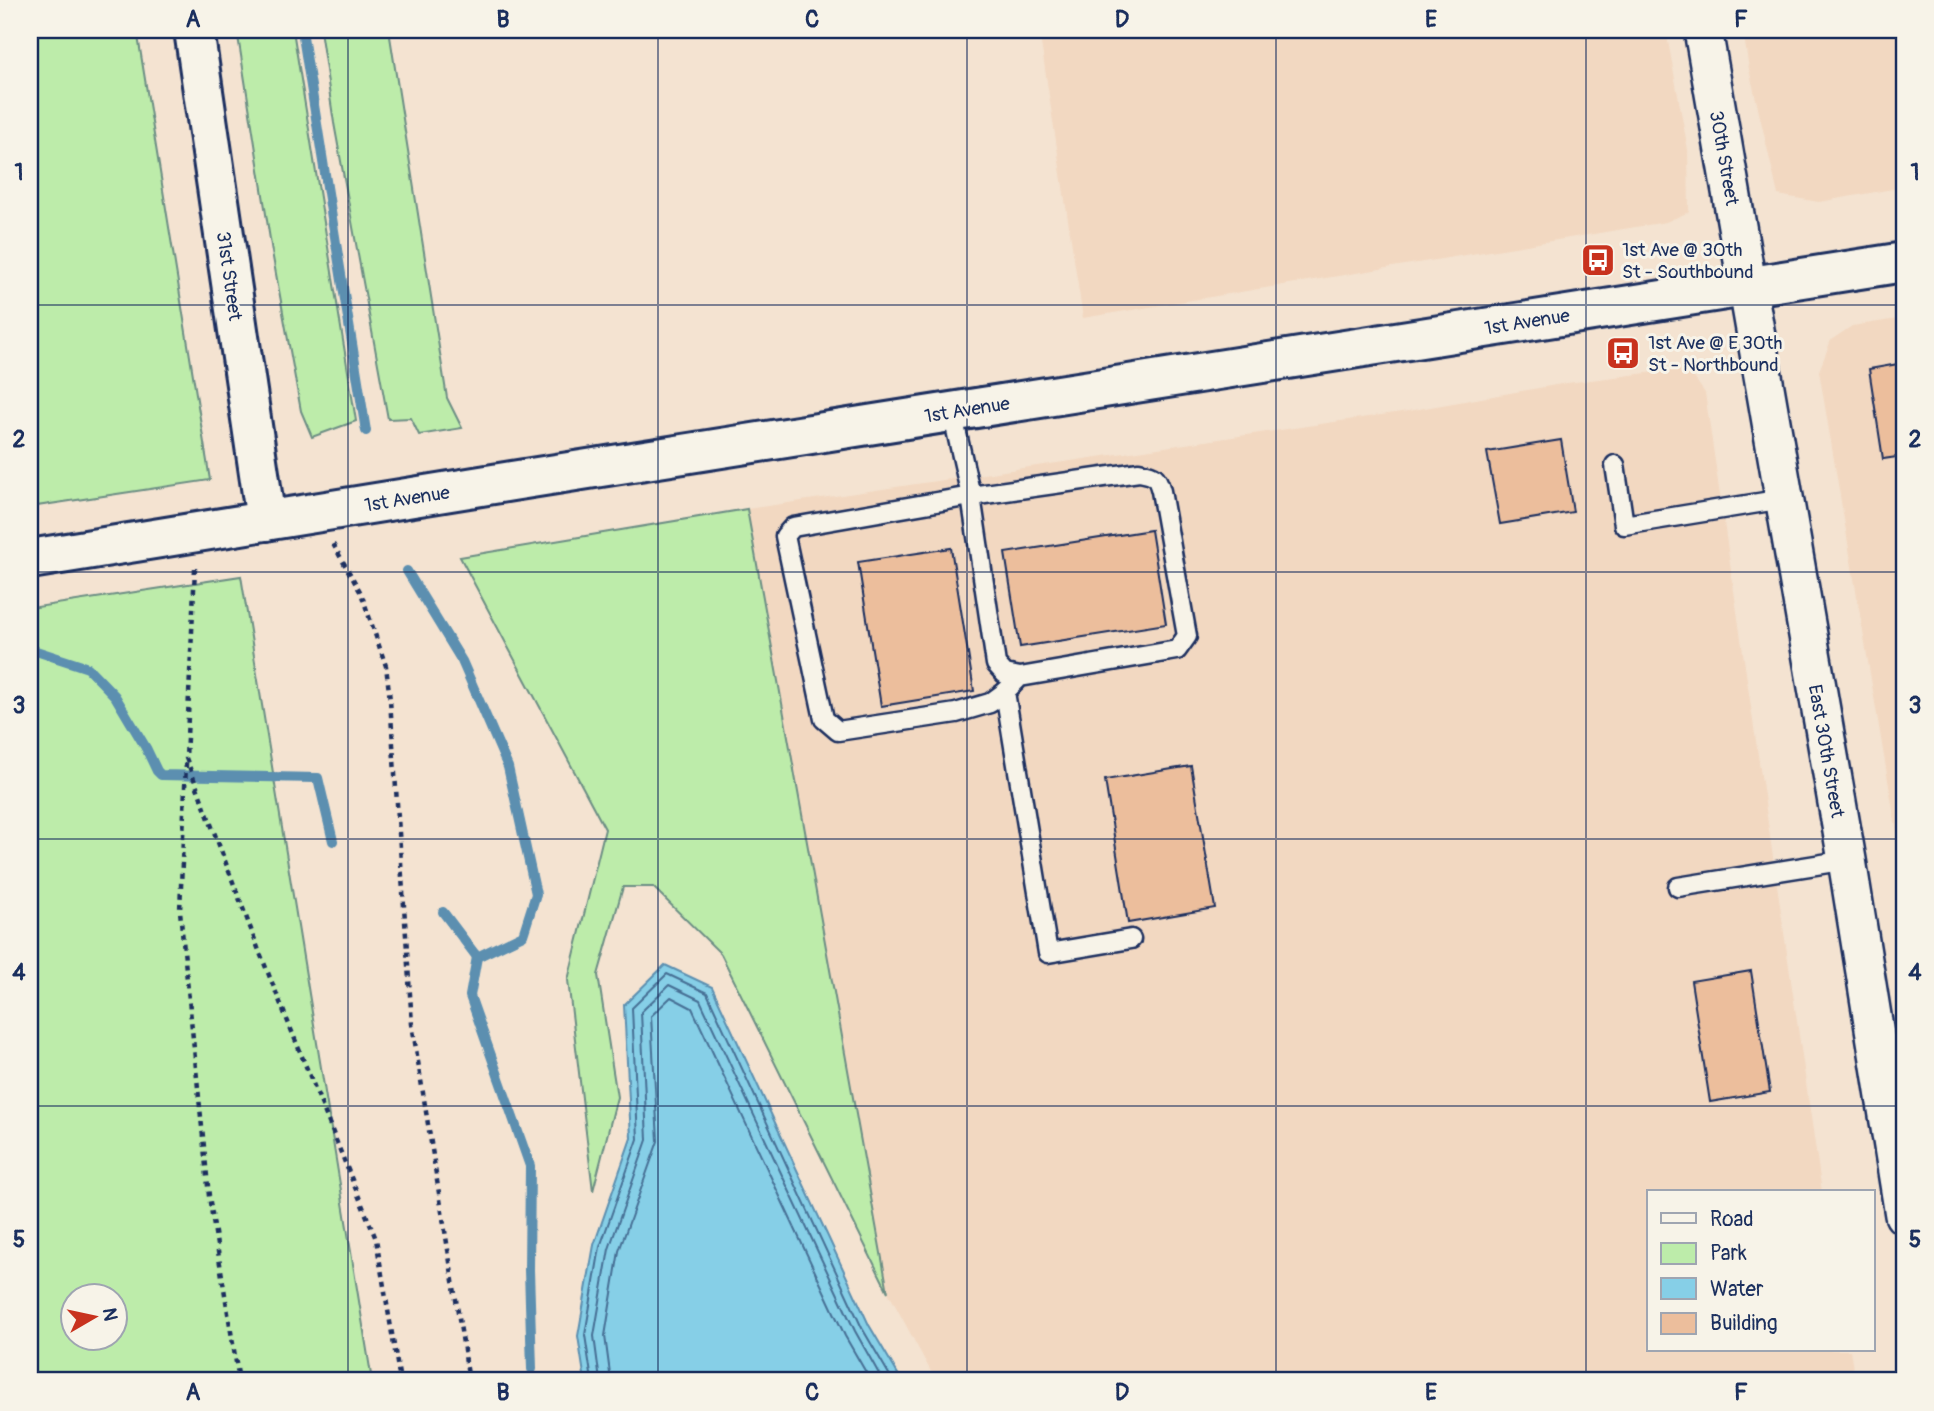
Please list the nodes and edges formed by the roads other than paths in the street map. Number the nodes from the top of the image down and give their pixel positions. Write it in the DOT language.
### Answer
graph roads {
  1 [pos="194,30"];
  2 [pos="1703,30"];
  3 [pos="1904,262"];
  4 [pos="1747,287"];
  5 [pos="951,412"];
  6 [pos="1615,465"];
  7 [pos="971,496"];
  8 [pos="1783,499"];
  9 [pos="266,521"];
  10 [pos="30,559"];
  11 [pos="1020,677"];
  12 [pos="1005,692"];
  13 [pos="1847,860"];
  14 [pos="1678,887"];
  15 [pos="1131,939"];
  16 [pos="1904,1215"];
  1 -- 9 [label="main road, 31st Street"];
  2 -- 4 [label="street, 30th Street"];
  3 -- 4 [label="main road, 1st Avenue"];
  4 -- 5 [label="main road, 1st Avenue"];
  4 -- 8 [label="street, East 30th Street"];
  5 -- 7 [label="lane"];
  5 -- 9 [label="main road, 1st Avenue"];
  6 -- 8 [label="lane"];
  7 -- 11 [label="lane"];
  7 -- 11 [label="lane"];
  7 -- 12 [label="lane"];
  8 -- 13 [label="street, East 30th Street"];
  9 -- 10 [label="main road, 1st Avenue"];
  11 -- 12 [label="lane"];
  12 -- 15 [label="lane"];
  13 -- 14 [label="lane"];
  13 -- 16 [label="street, East 30th Street"];
}
